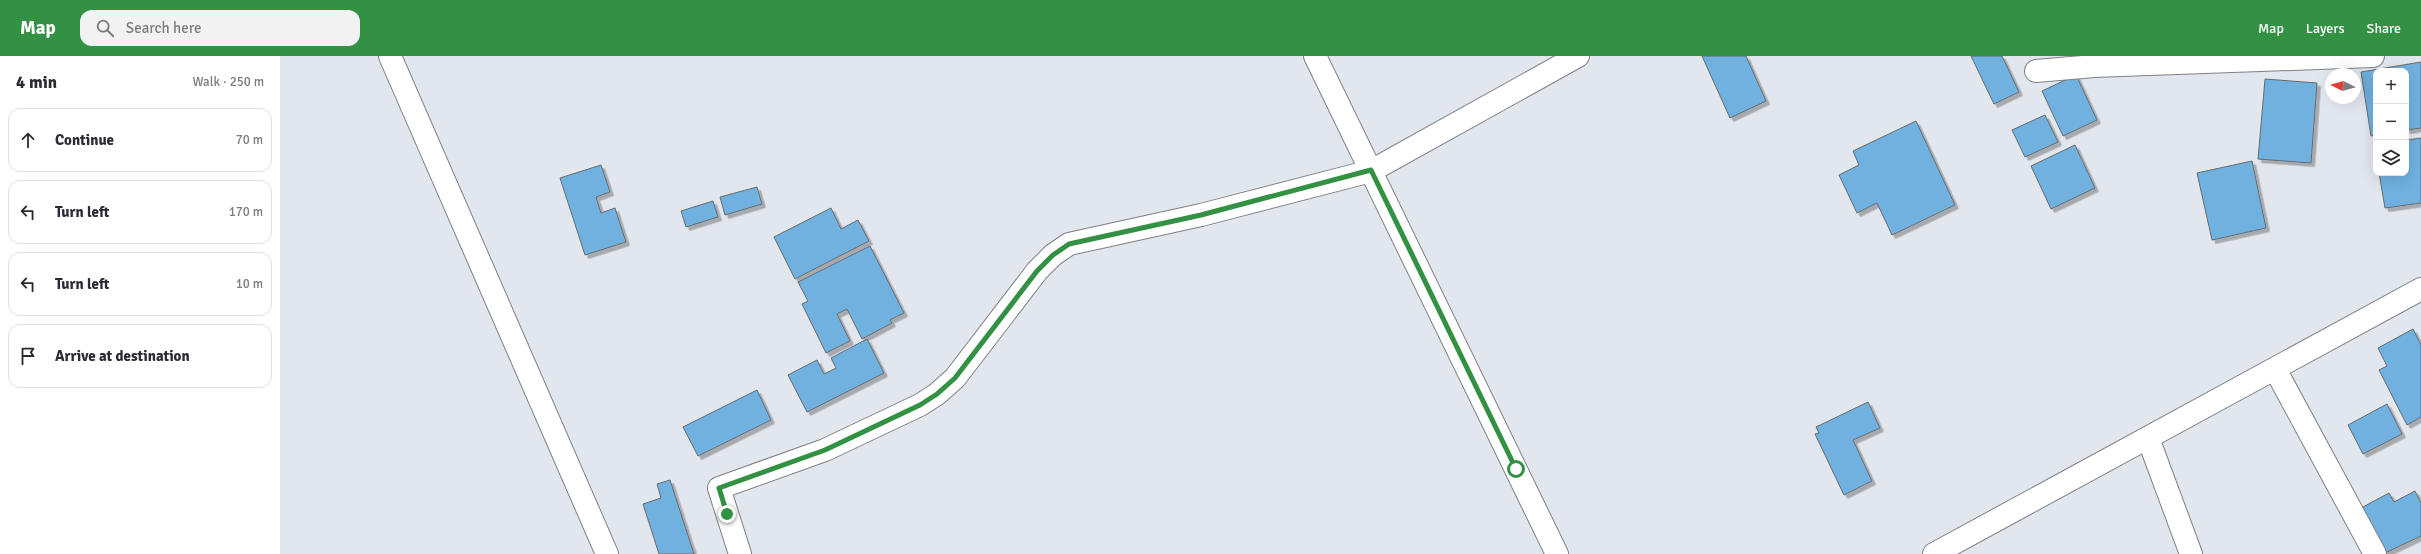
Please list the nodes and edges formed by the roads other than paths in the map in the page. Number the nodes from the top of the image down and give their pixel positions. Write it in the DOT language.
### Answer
graph roads {
  1 [pos="390,56"];
  2 [pos="1315,56"];
  3 [pos="1578,56"];
  4 [pos="2373,56"];
  5 [pos="2114,60"];
  6 [pos="2036,71"];
  7 [pos="1371,170"];
  8 [pos="2421,289"];
  9 [pos="2275,369"];
  10 [pos="2148,438"];
  11 [pos="607,554"];
  12 [pos="740,554"];
  13 [pos="1557,554"];
  14 [pos="1934,554"];
  15 [pos="2191,554"];
  16 [pos="2375,554"];
  1 -- 11 [label="street"];
  2 -- 7 [label="street"];
  3 -- 7 [label="street"];
  4 -- 5 [label="street"];
  5 -- 6 [label="street"];
  7 -- 12 [label="street"];
  7 -- 13 [label="street"];
  8 -- 9 [label="street"];
  9 -- 10 [label="street"];
  9 -- 16 [label="street"];
  10 -- 14 [label="street"];
  10 -- 15 [label="street"];
}
